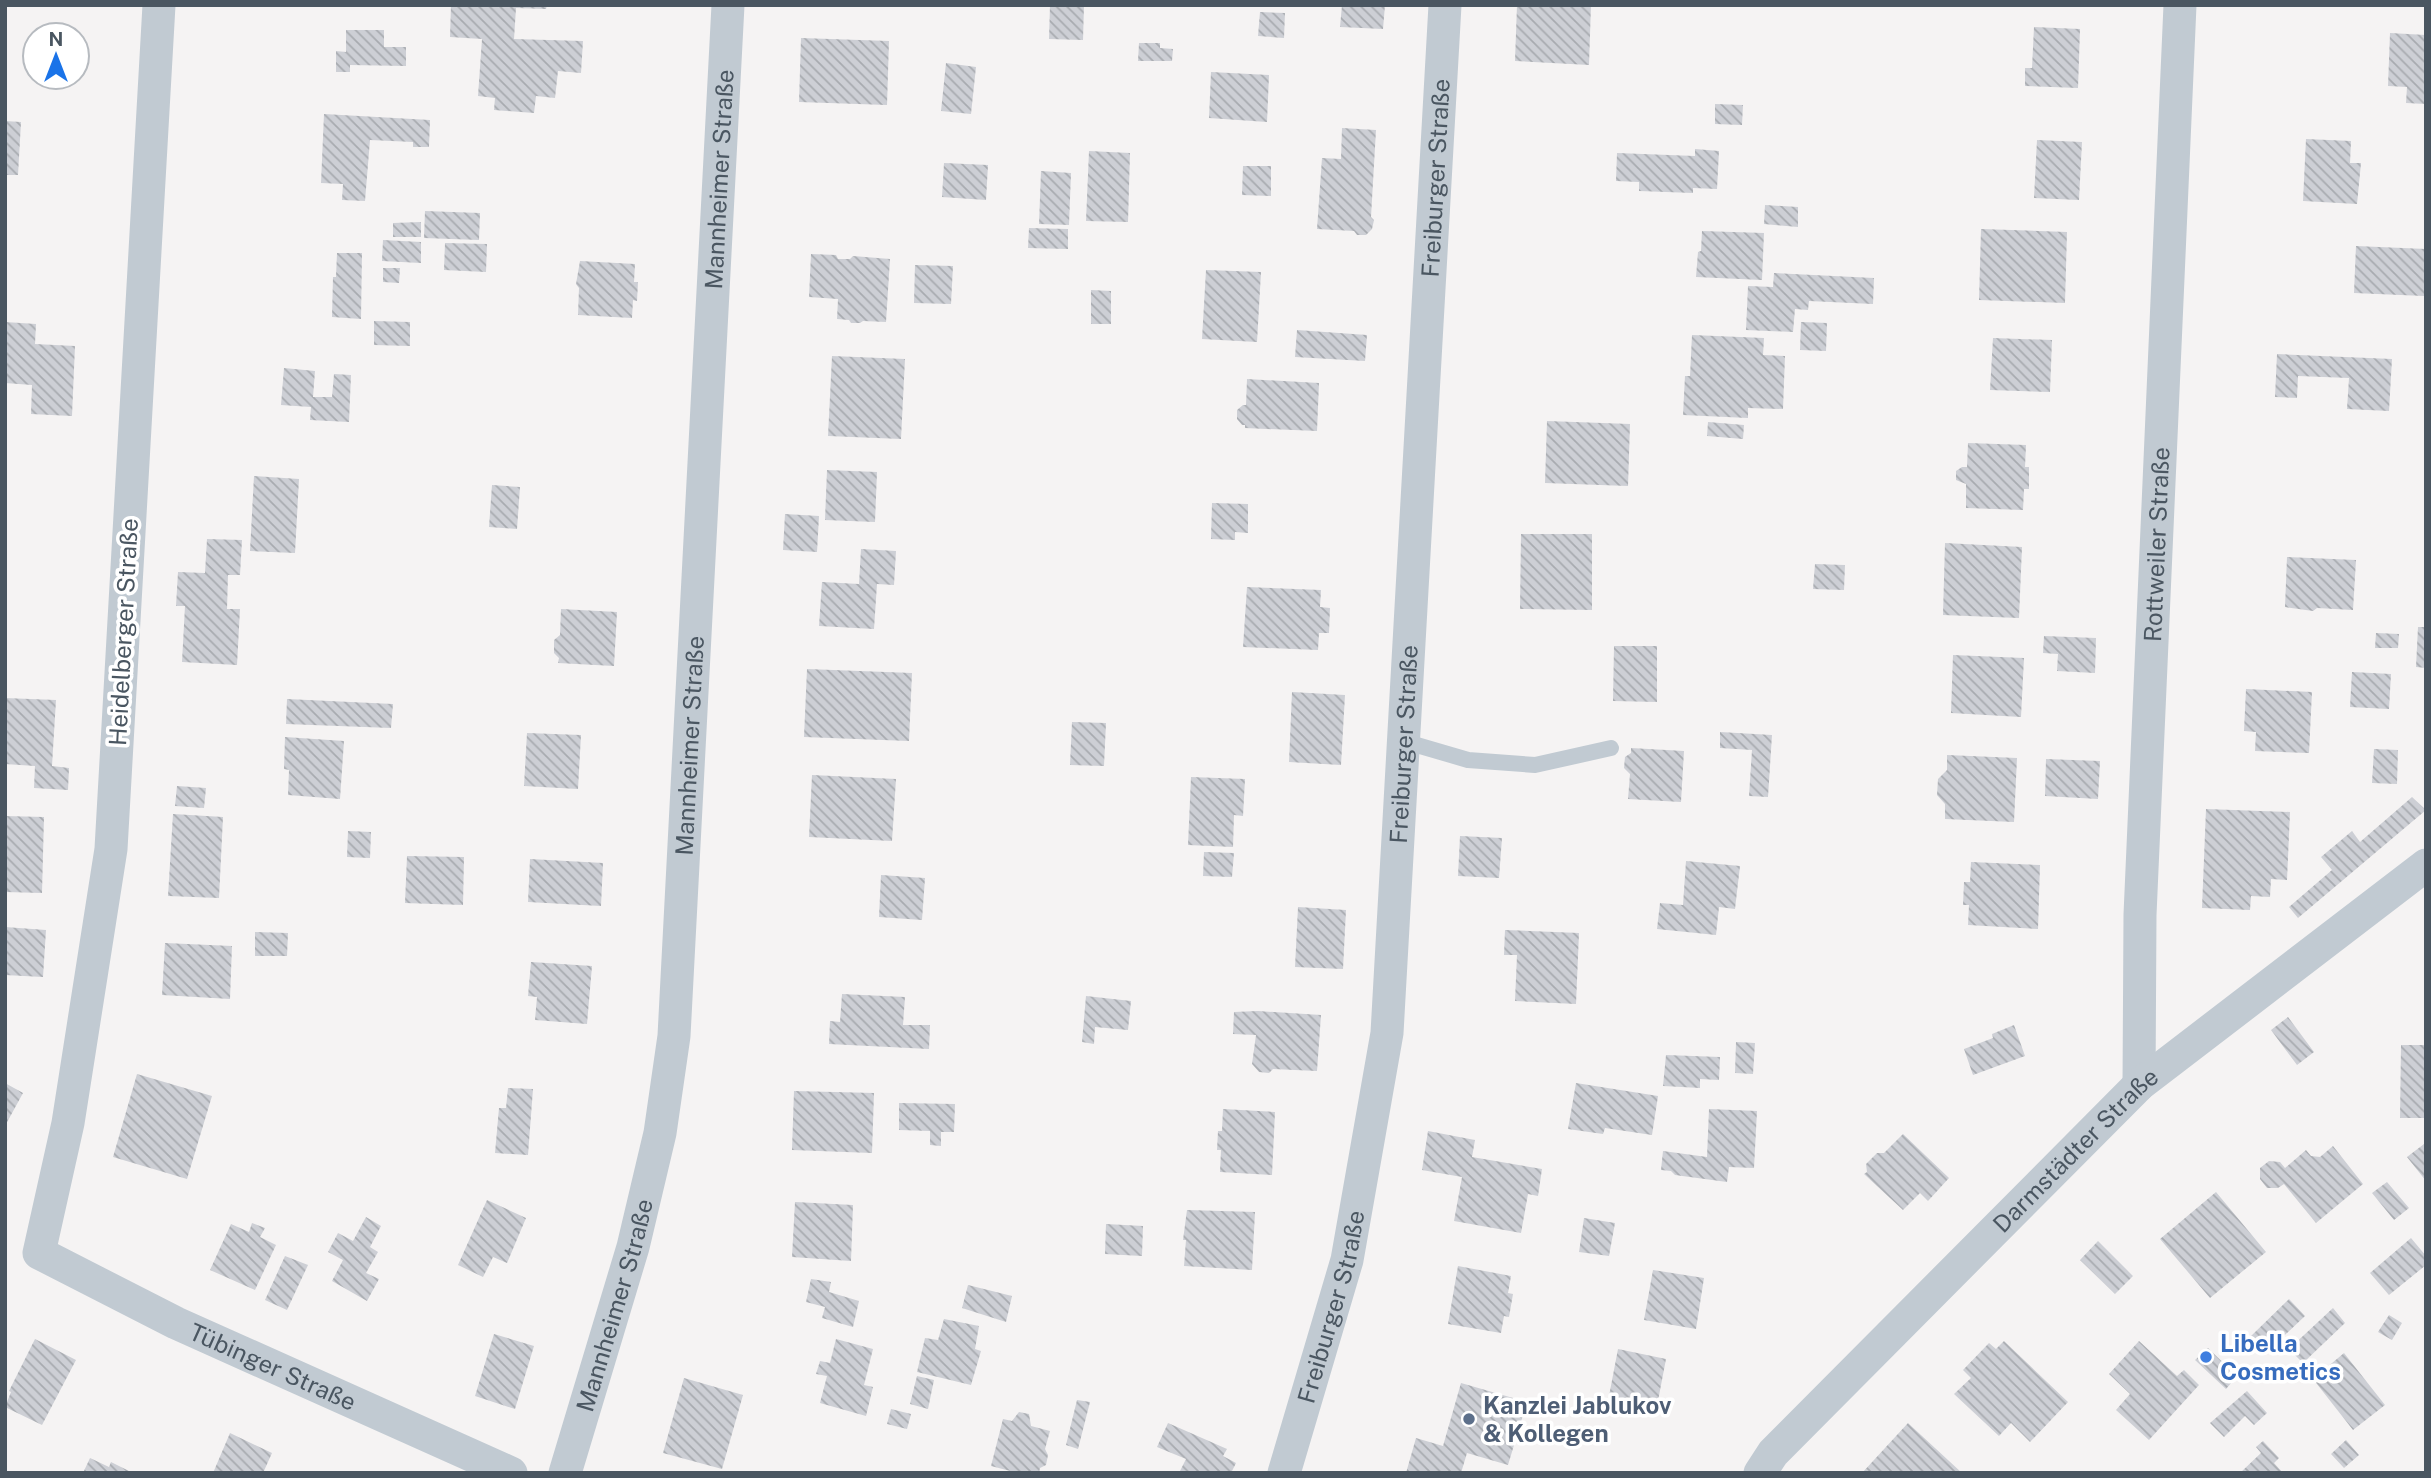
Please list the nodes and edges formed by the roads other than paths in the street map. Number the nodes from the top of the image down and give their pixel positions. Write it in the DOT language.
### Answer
graph roads {
  1 [pos="159,5"];
  2 [pos="728,5"];
  3 [pos="1445,5"];
  4 [pos="2180,5"];
  5 [pos="1403,741"];
  6 [pos="1611,748"];
  7 [pos="2426,865"];
  8 [pos="2140,1085"];
  9 [pos="39,1253"];
  10 [pos="511,1473"];
  11 [pos="565,1473"];
  12 [pos="1284,1473"];
  13 [pos="1760,1473"];
  1 -- 9 [label="street, Heidelberger Straße"];
  2 -- 11 [label="street, Mannheimer Straße"];
  3 -- 5 [label="street, Freiburger Straße"];
  4 -- 8 [label="street, Rottweiler Straße"];
  5 -- 6 [label="lane"];
  5 -- 12 [label="street, Freiburger Straße"];
  7 -- 8 [label="street, Darmstädter Straße"];
  8 -- 13 [label="street, Darmstädter Straße"];
  9 -- 10 [label="street, Tübinger Straße"];
}
